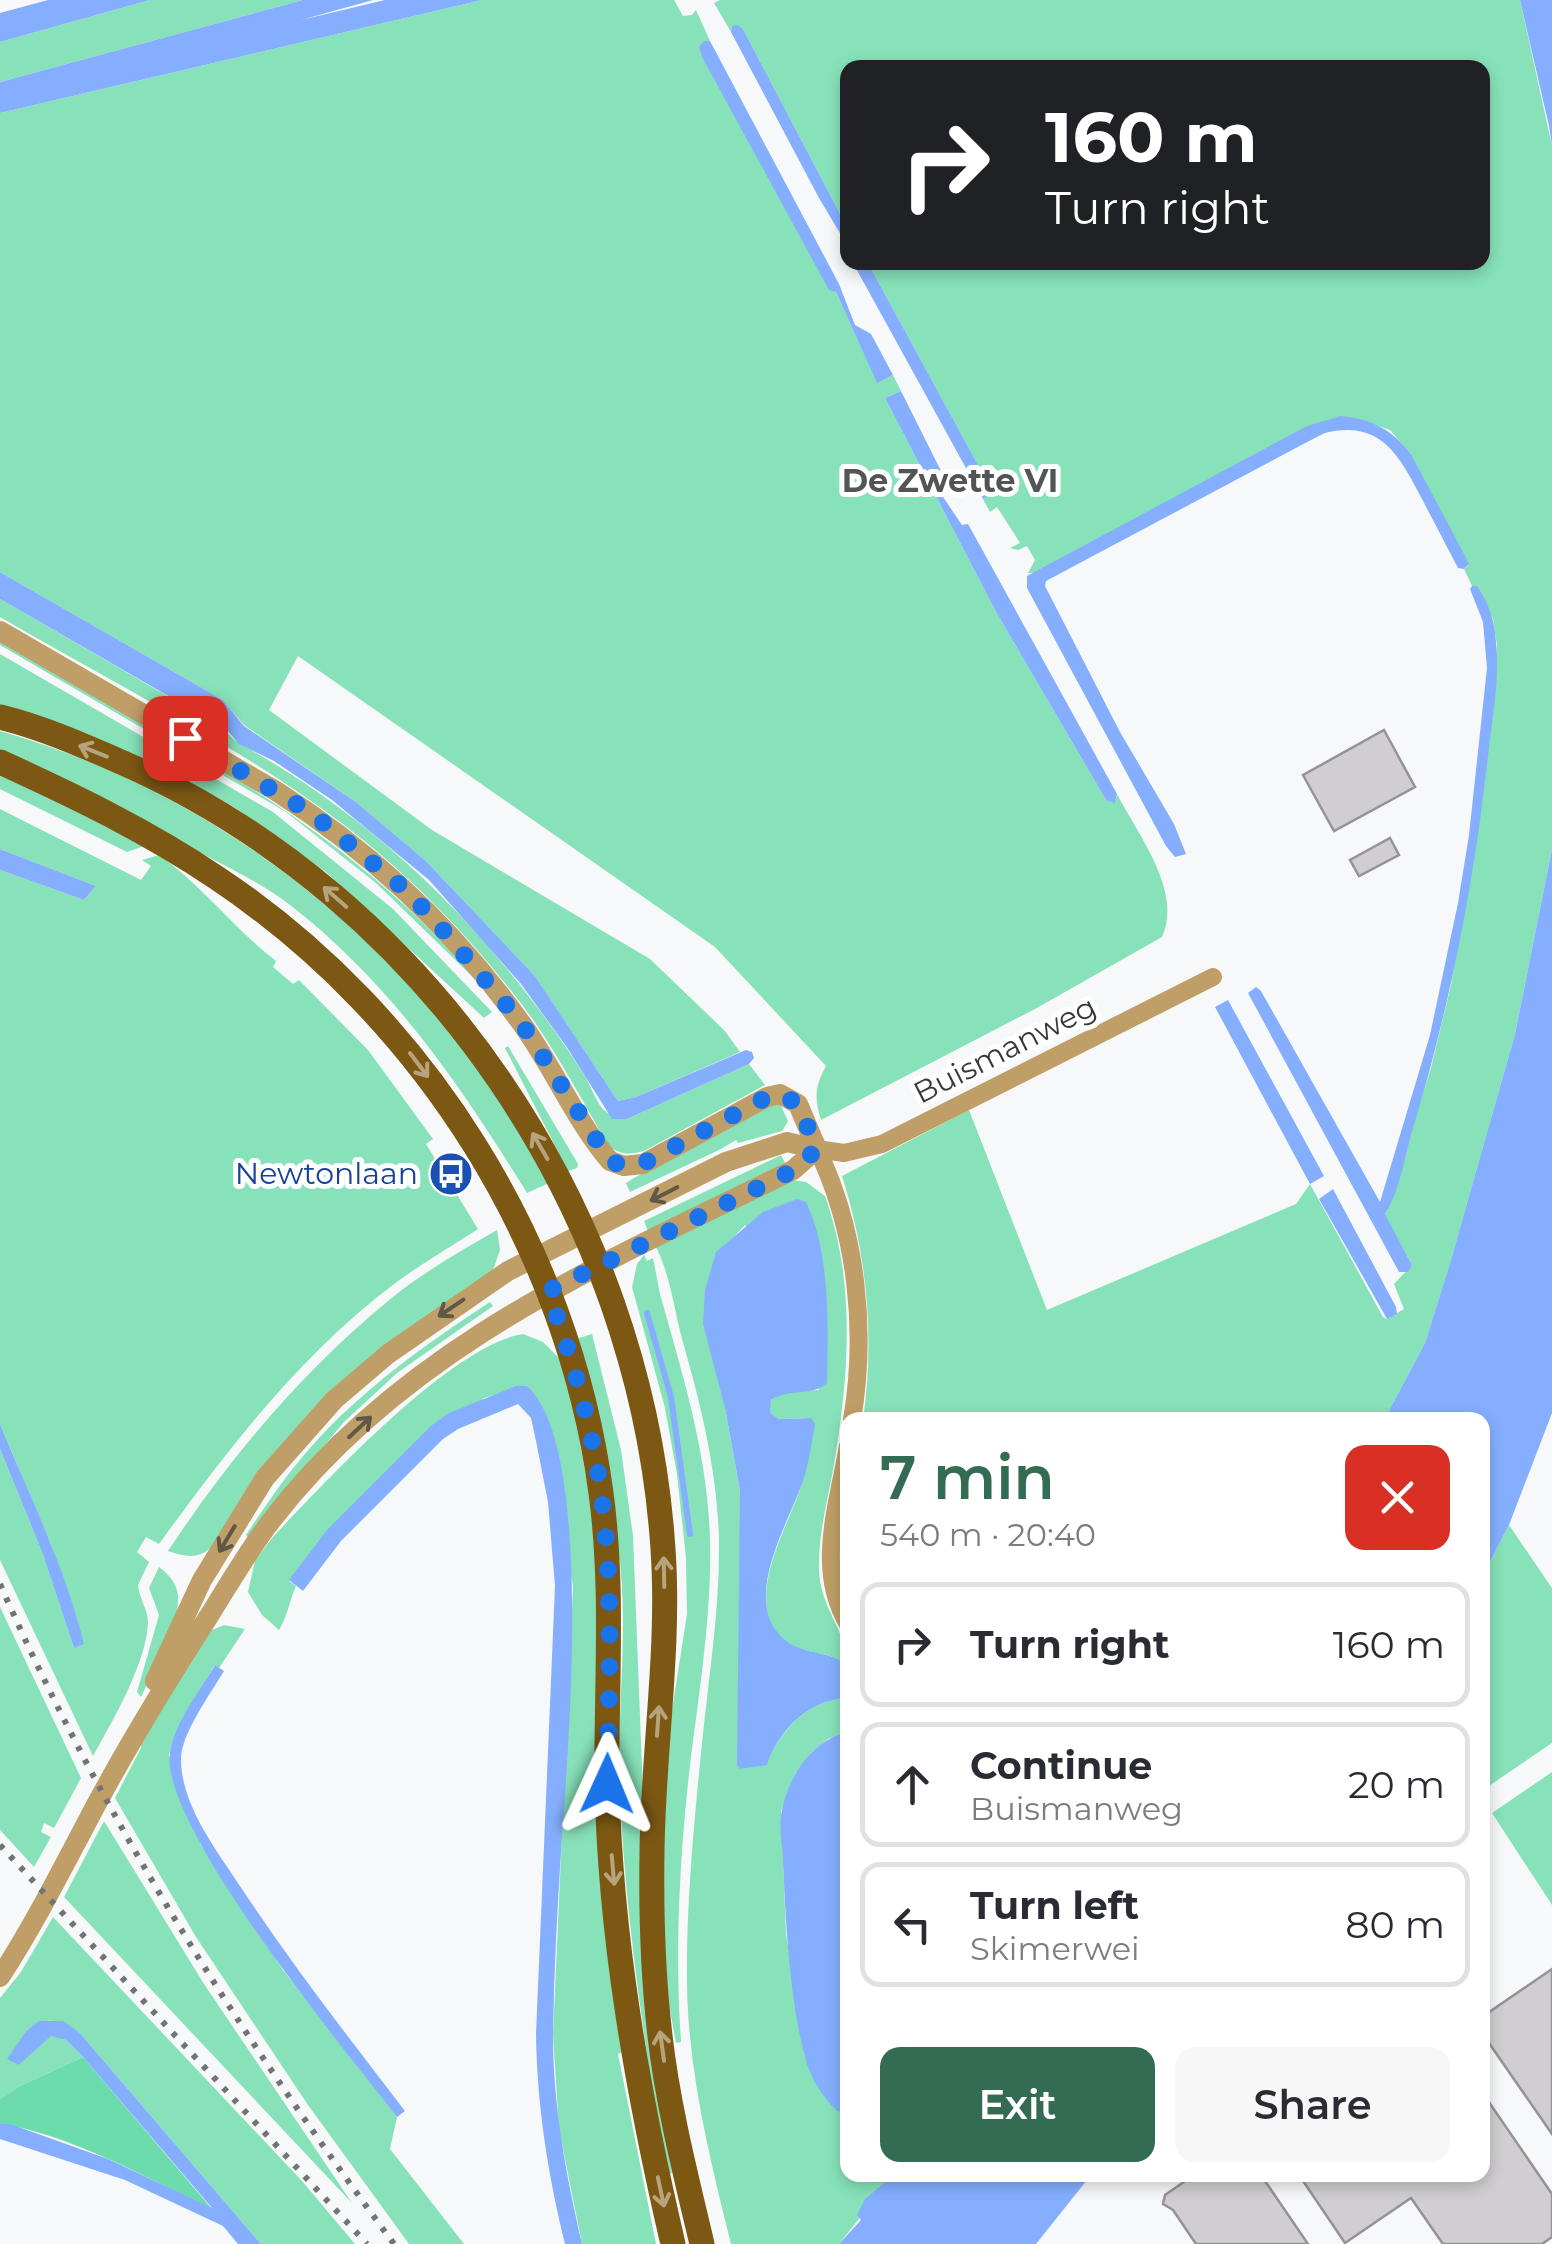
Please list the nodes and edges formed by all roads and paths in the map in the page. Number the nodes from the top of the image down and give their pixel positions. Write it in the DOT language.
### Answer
graph roads {
  1 [pos="0,631"];
  2 [pos="0,717"];
  3 [pos="0,762"];
  4 [pos="1213,977"];
  5 [pos="817,1149"];
  6 [pos="585,1233"];
  7 [pos="534,1258"];
  8 [pos="599,1265"];
  9 [pos="548,1291"];
  10 [pos="853,1412"];
  11 [pos="840,1498"];
  12 [pos="840,1606"];
  13 [pos="132,1738"];
  14 [pos="0,1977"];
  15 [pos="673,2244"];
  16 [pos="702,2244"];
  1 -- 5 [label="street"];
  6 -- 2 [label="main road, one-way"];
  3 -- 7 [label="main road, one-way"];
  4 -- 5 [label="street, Buismanweg"];
  5 -- 6 [label="street, Buismanweg, one-way"];
  5 -- 8 [label="street"];
  5 -- 10 [label="street"];
  6 -- 7 [label="street, Buismanweg"];
  6 -- 8 [label="main road"];
  7 -- 9 [label="main road"];
  7 -- 13 [label="street, one-way"];
  8 -- 9 [label="street"];
  16 -- 8 [label="main road, one-way"];
  13 -- 9 [label="street, one-way"];
  9 -- 15 [label="main road, one-way"];
  11 -- 12 [label="street"];
  13 -- 14 [label="street"];
}
